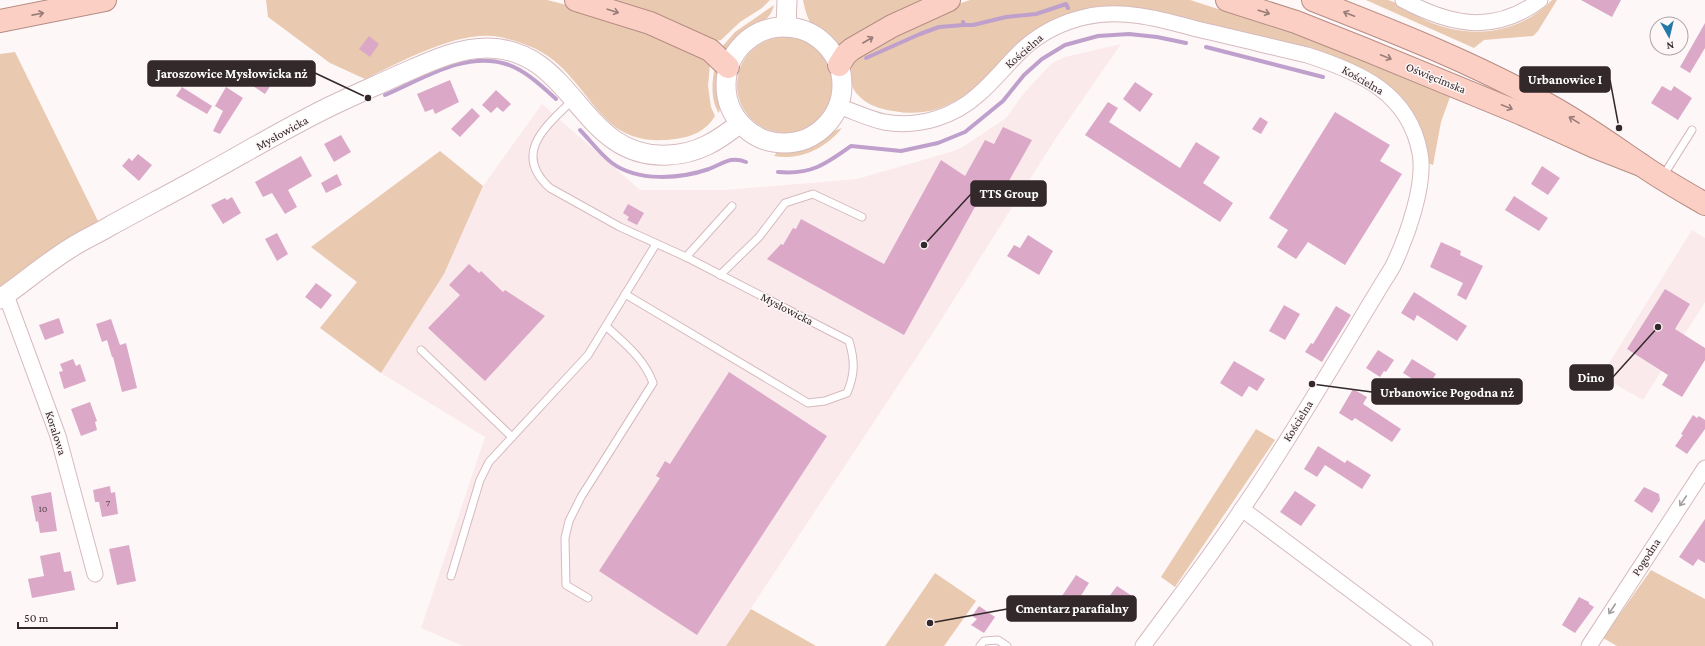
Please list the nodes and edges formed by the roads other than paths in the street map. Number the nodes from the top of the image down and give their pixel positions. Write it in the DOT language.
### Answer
graph roads {
  1 [pos="105,0"];
  2 [pos="576,0"];
  3 [pos="787,0"];
  4 [pos="949,0"];
  5 [pos="1227,0"];
  6 [pos="1313,0"];
  7 [pos="1403,0"];
  8 [pos="1540,0"];
  9 [pos="0,21"];
  10 [pos="786,27"];
  11 [pos="839,65"];
  12 [pos="728,67"];
  13 [pos="574,99"];
  14 [pos="838,106"];
  15 [pos="740,123"];
  16 [pos="1692,130"];
  17 [pos="1641,165"];
  18 [pos="1662,178"];
  19 [pos="1705,204"];
  20 [pos="732,206"];
  21 [pos="862,217"];
  22 [pos="656,244"];
  23 [pos="686,257"];
  24 [pos="720,274"];
  25 [pos="625,294"];
  26 [pos="3,297"];
  27 [pos="606,326"];
  28 [pos="421,350"];
  29 [pos="512,437"];
  30 [pos="1705,468"];
  31 [pos="1242,509"];
  32 [pos="95,574"];
  33 [pos="452,576"];
  34 [pos="588,598"];
  35 [pos="980,646"];
  36 [pos="1006,646"];
  37 [pos="1143,646"];
  38 [pos="1425,646"];
  39 [pos="1589,646"];
  9 -- 1 [label="highway, one-way"];
  2 -- 12 [label="highway, one-way"];
  3 -- 10 [label="street"];
  11 -- 4 [label="highway, one-way"];
  5 -- 17 [label="highway, Oświęcimska, one-way"];
  17 -- 6 [label="highway, Oświęcimska, one-way"];
  7 -- 8 [label="street"];
  10 -- 11 [label="street"];
  10 -- 12 [label="street"];
  11 -- 14 [label="street"];
  12 -- 15 [label="street"];
  13 -- 15 [label="street, Mysłowicka"];
  13 -- 22 [label="lane, Mysłowicka"];
  13 -- 26 [label="street, Mysłowicka"];
  14 -- 15 [label="street"];
  14 -- 31 [label="street, Kościelna"];
  16 -- 18 [label="lane"];
  17 -- 18 [label="highway, Oświęcimska"];
  18 -- 19 [label="highway, Oświęcimska"];
  20 -- 23 [label="lane"];
  21 -- 24 [label="lane"];
  22 -- 23 [label="lane, Mysłowicka"];
  22 -- 25 [label="lane"];
  23 -- 24 [label="lane, Mysłowicka"];
  24 -- 25 [label="lane, Mysłowicka"];
  25 -- 27 [label="lane"];
  26 -- 32 [label="street, Koralowa"];
  27 -- 29 [label="lane"];
  27 -- 34 [label="lane"];
  28 -- 29 [label="lane"];
  29 -- 33 [label="lane"];
  30 -- 39 [label="street, Pogodna, one-way"];
  31 -- 37 [label="street, Kościelna"];
  31 -- 38 [label="street"];
  35 -- 36 [label="lane"];
}
